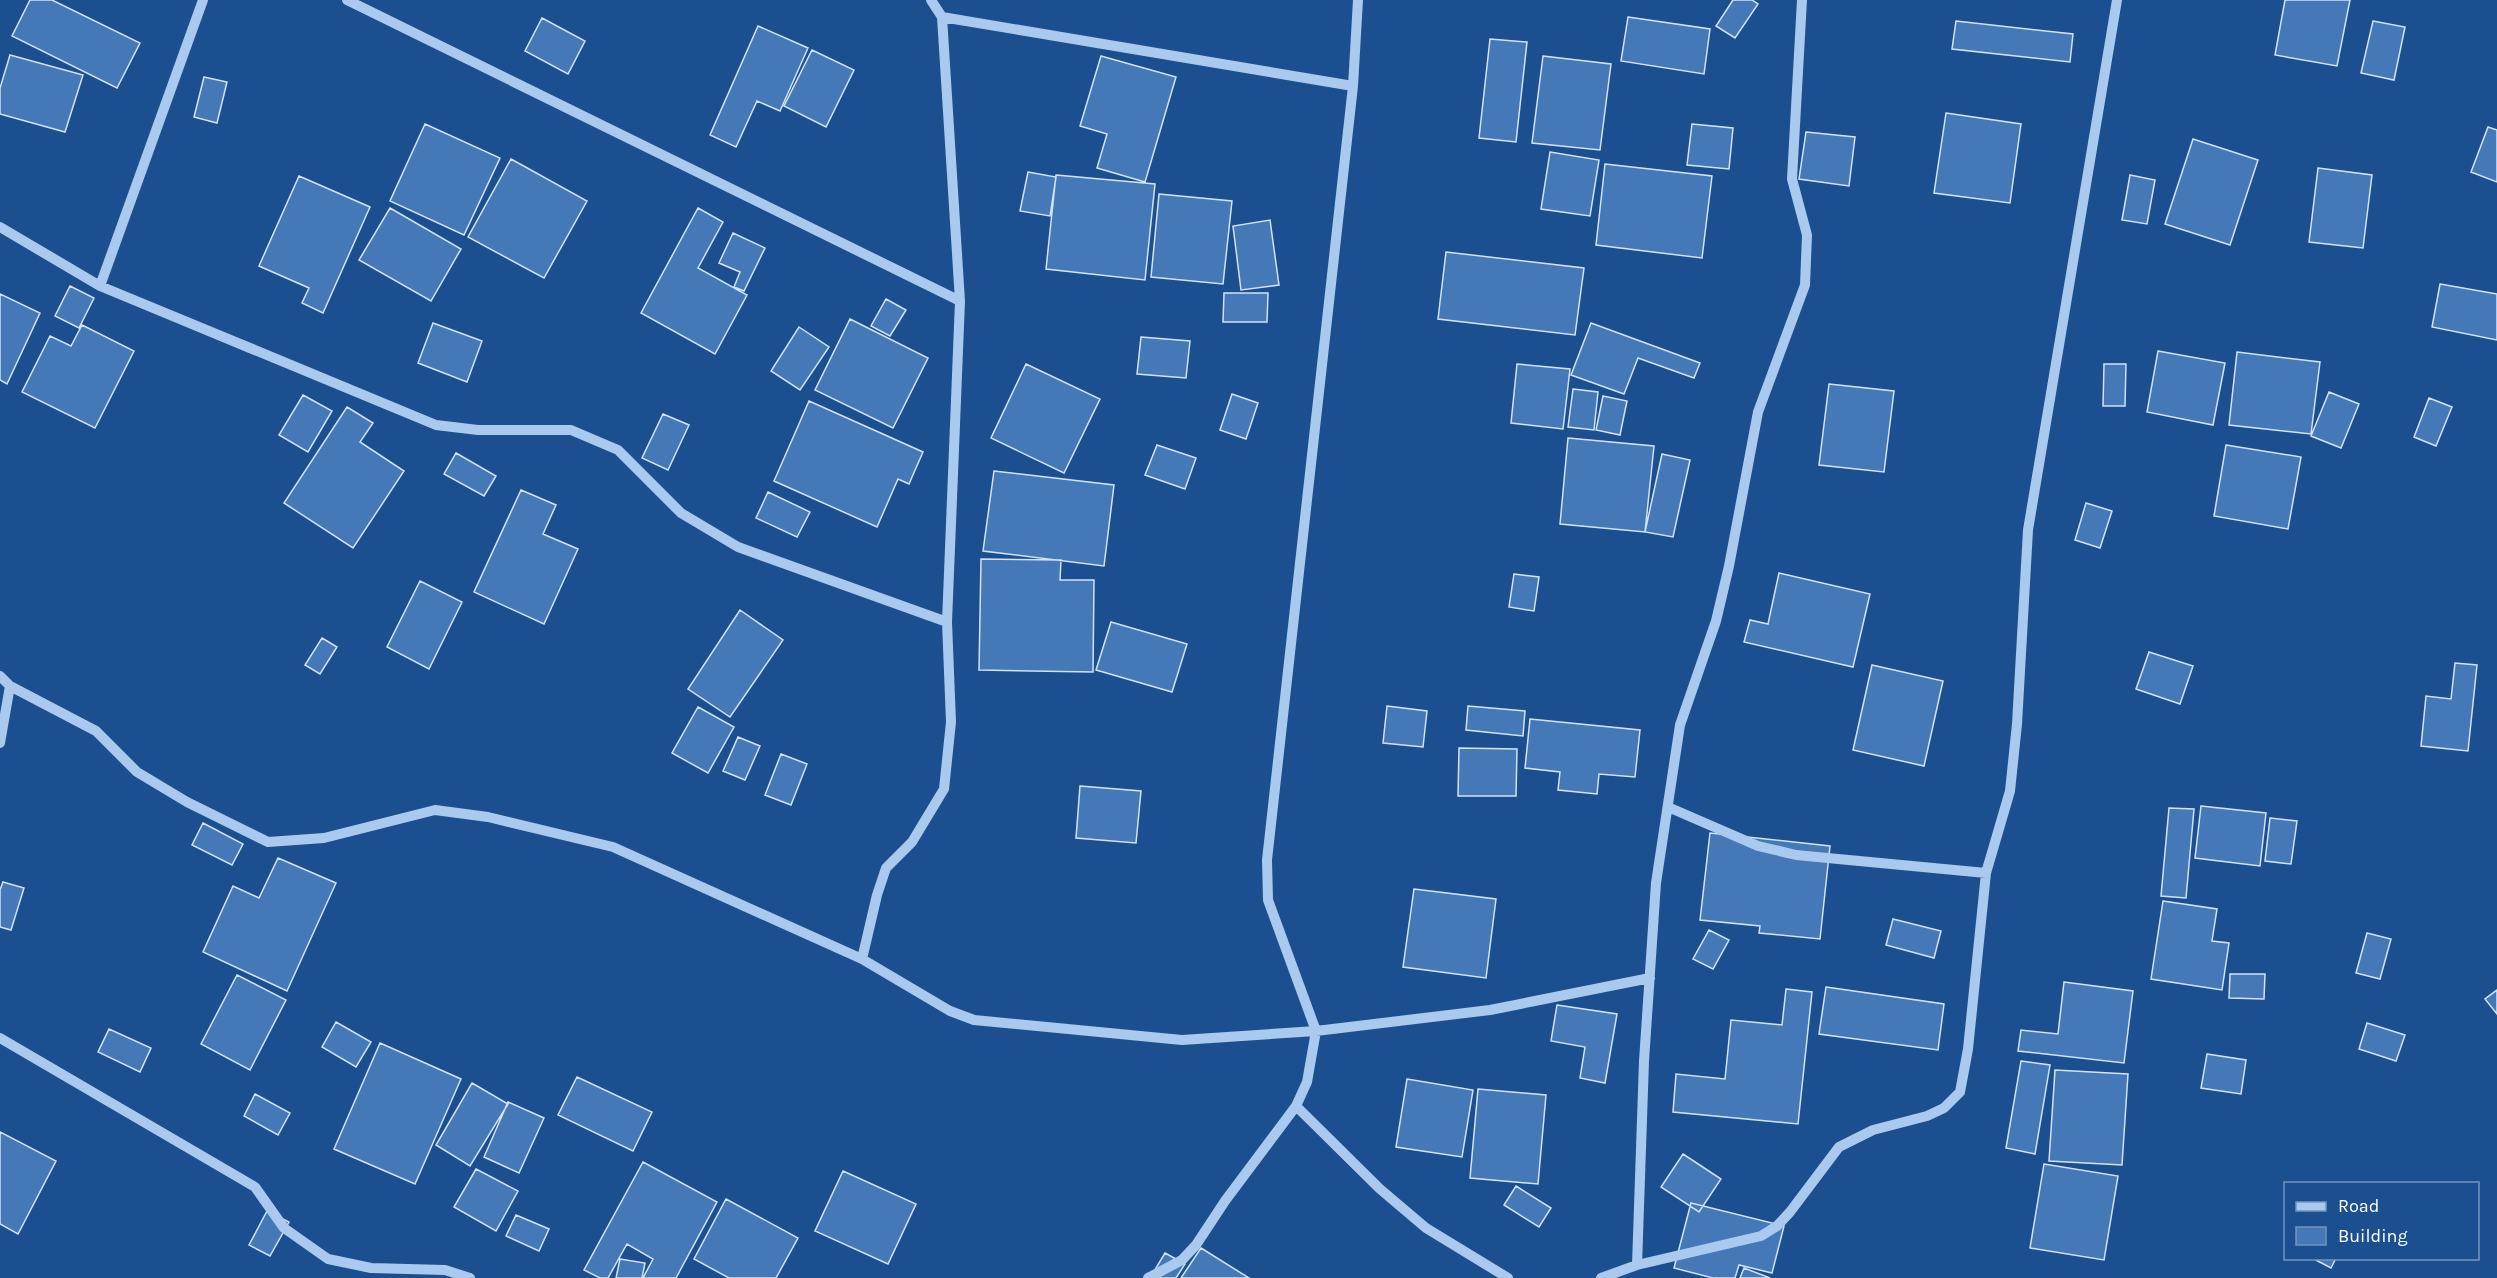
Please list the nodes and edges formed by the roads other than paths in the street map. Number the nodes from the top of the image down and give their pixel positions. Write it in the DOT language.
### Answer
graph roads {
  1 [pos="203,0"];
  2 [pos="347,0"];
  3 [pos="930,0"];
  4 [pos="1358,0"];
  5 [pos="1802,0"];
  6 [pos="2117,0"];
  7 [pos="942,18"];
  8 [pos="1353,86"];
  9 [pos="0,227"];
  10 [pos="100,286"];
  11 [pos="960,301"];
  12 [pos="947,622"];
  13 [pos="0,676"];
  14 [pos="10,686"];
  15 [pos="0,742"];
  16 [pos="1668,807"];
  17 [pos="1986,873"];
  18 [pos="862,959"];
  19 [pos="1650,978"];
  20 [pos="1316,1031"];
  21 [pos="0,1038"];
  22 [pos="1296,1106"];
  23 [pos="1637,1265"];
  24 [pos="470,1278"];
  25 [pos="1148,1278"];
  26 [pos="1508,1278"];
  27 [pos="1601,1278"];
  1 -- 10 [label="street"];
  2 -- 11 [label="street"];
  3 -- 7 [label="street"];
  4 -- 8 [label="street"];
  5 -- 16 [label="street"];
  6 -- 17 [label="street"];
  7 -- 8 [label="street"];
  7 -- 11 [label="street"];
  8 -- 20 [label="street"];
  9 -- 10 [label="street"];
  10 -- 12 [label="street"];
  11 -- 12 [label="street"];
  12 -- 18 [label="street"];
  13 -- 14 [label="street"];
  14 -- 15 [label="street"];
  14 -- 18 [label="street"];
  16 -- 17 [label="street"];
  16 -- 19 [label="street"];
  17 -- 23 [label="street"];
  18 -- 20 [label="street"];
  19 -- 20 [label="street"];
  19 -- 23 [label="street"];
  20 -- 22 [label="street"];
  21 -- 24 [label="street"];
  22 -- 25 [label="street"];
  22 -- 26 [label="street"];
  23 -- 27 [label="street"];
}
